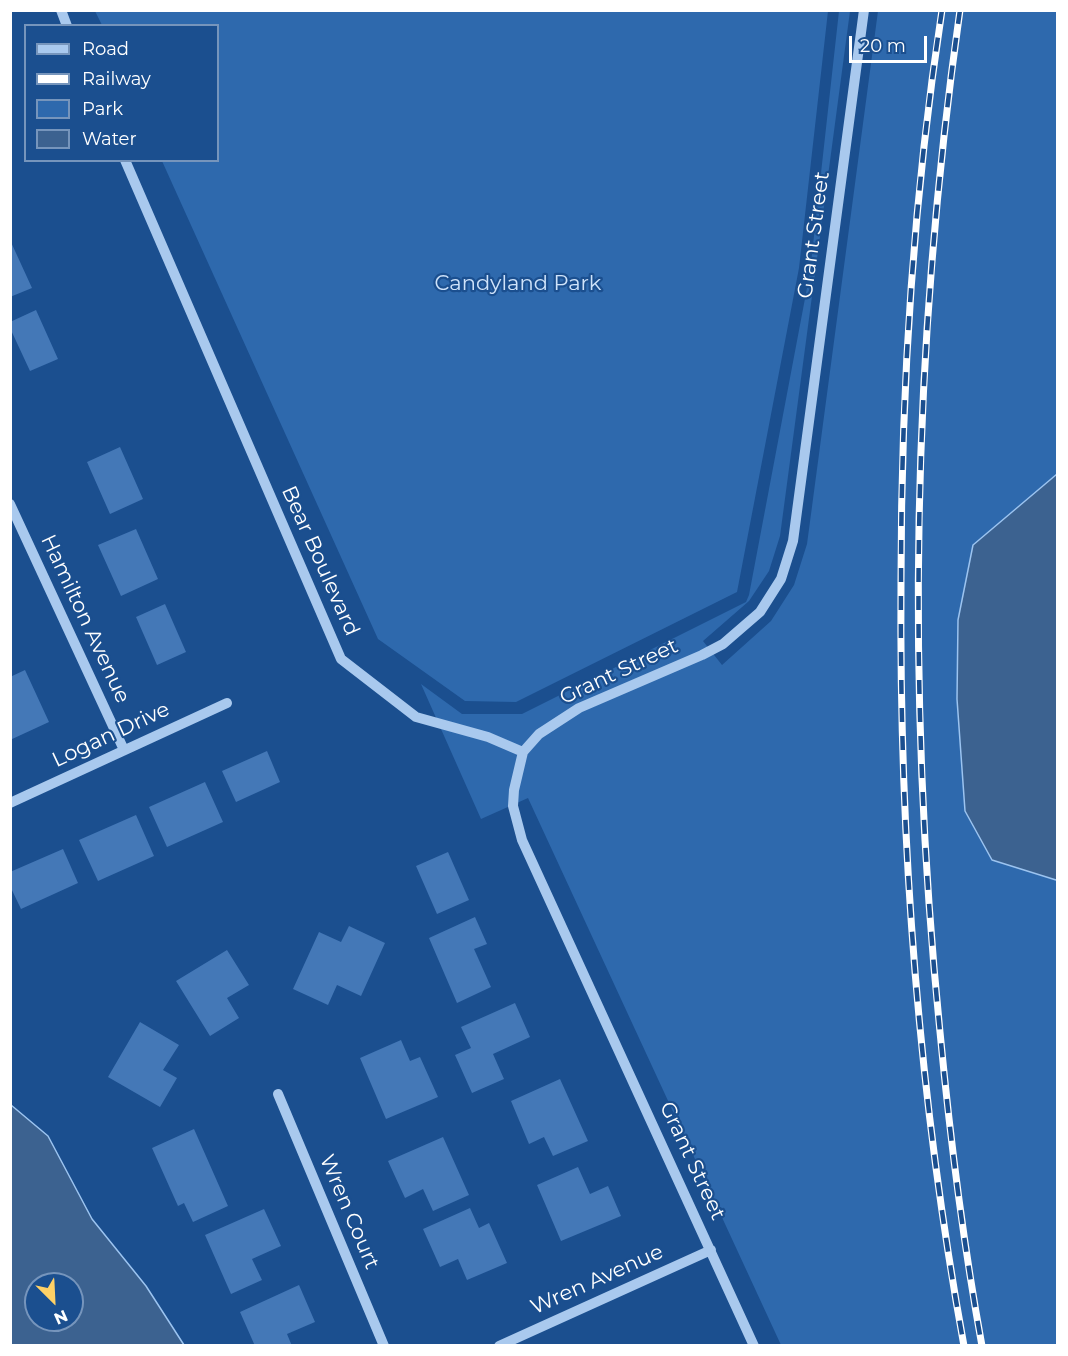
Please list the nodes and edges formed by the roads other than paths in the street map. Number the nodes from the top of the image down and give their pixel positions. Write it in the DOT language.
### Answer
graph roads {
  1 [pos="61,10"];
  2 [pos="864,10"];
  3 [pos="67,24"];
  4 [pos="126,162"];
  5 [pos="10,504"];
  6 [pos="227,703"];
  7 [pos="124,750"];
  8 [pos="523,752"];
  9 [pos="10,803"];
  10 [pos="278,1094"];
  11 [pos="711,1250"];
  12 [pos="384,1346"];
  13 [pos="499,1346"];
  14 [pos="754,1346"];
  1 -- 3 [label="street"];
  2 -- 8 [label="street, Grant Street"];
  4 -- 8 [label="street, Bear Boulevard"];
  5 -- 7 [label="street, Hamilton Avenue"];
  6 -- 7 [label="street, Logan Drive"];
  7 -- 9 [label="street, Logan Drive"];
  8 -- 11 [label="street, Grant Street"];
  10 -- 12 [label="street, Wren Court"];
  11 -- 13 [label="street, Wren Avenue"];
  11 -- 14 [label="street, Grant Street"];
}
